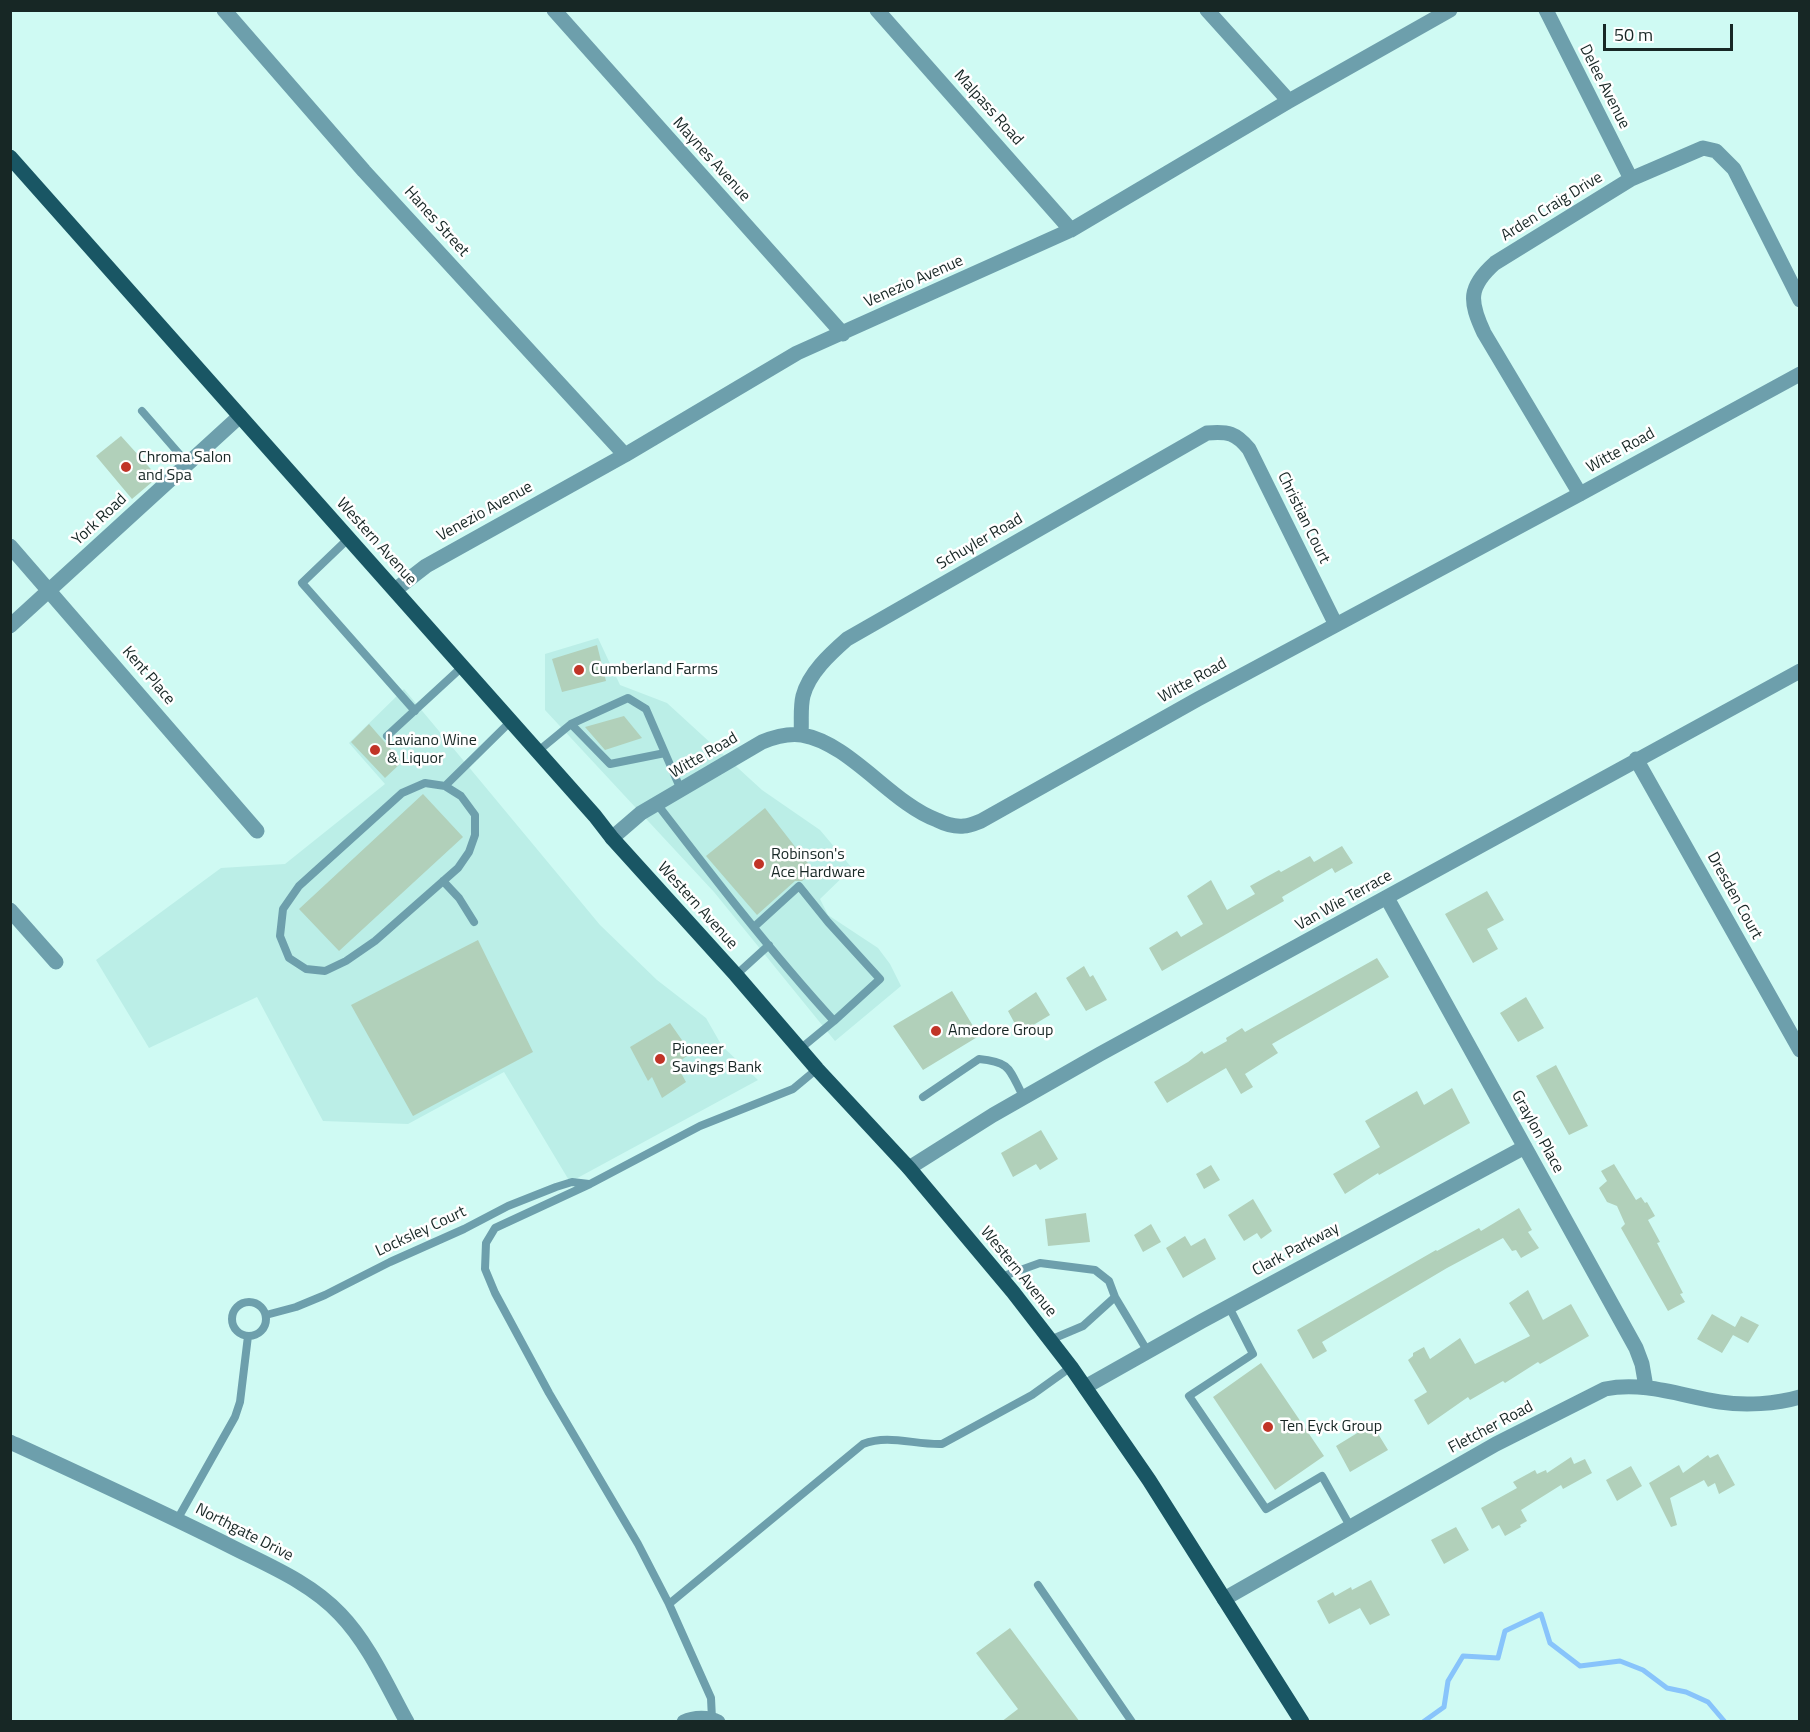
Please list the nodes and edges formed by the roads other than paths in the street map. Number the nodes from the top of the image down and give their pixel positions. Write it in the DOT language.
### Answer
graph roads {
  1 [pos="225,10"];
  2 [pos="554,10"];
  3 [pos="877,10"];
  4 [pos="1206,10"];
  5 [pos="1450,10"];
  6 [pos="1546,10"];
  7 [pos="1289,101"];
  8 [pos="10,157"];
  9 [pos="1631,179"];
  10 [pos="1071,230"];
  11 [pos="1800,300"];
  12 [pos="843,334"];
  13 [pos="1800,374"];
  14 [pos="142,411"];
  15 [pos="240,416"];
  16 [pos="1231,434"];
  17 [pos="625,455"];
  18 [pos="188,464"];
  19 [pos="1580,494"];
  20 [pos="349,538"];
  21 [pos="10,546"];
  22 [pos="51,590"];
  23 [pos="395,590"];
  24 [pos="1335,624"];
  25 [pos="10,626"];
  26 [pos="462,667"];
  27 [pos="1800,670"];
  28 [pos="415,711"];
  29 [pos="511,721"];
  30 [pos="571,724"];
  31 [pos="801,735"];
  32 [pos="387,736"];
  33 [pos="537,752"];
  34 [pos="665,753"];
  35 [pos="1636,759"];
  36 [pos="445,786"];
  37 [pos="681,790"];
  38 [pos="657,804"];
  39 [pos="258,831"];
  40 [pos="612,838"];
  41 [pos="443,881"];
  42 [pos="1387,898"];
  43 [pos="10,910"];
  44 [pos="474,922"];
  45 [pos="754,927"];
  46 [pos="769,945"];
  47 [pos="56,962"];
  48 [pos="736,975"];
  49 [pos="834,1021"];
  50 [pos="800,1049"];
  51 [pos="1800,1050"];
  52 [pos="817,1069"];
  53 [pos="924,1097"];
  54 [pos="1024,1098"];
  55 [pos="1525,1147"];
  56 [pos="909,1168"];
  57 [pos="590,1184"];
  58 [pos="1001,1277"];
  59 [pos="1115,1297"];
  60 [pos="1229,1307"];
  61 [pos="266,1315"];
  62 [pos="248,1336"];
  63 [pos="1050,1340"];
  64 [pos="1148,1352"];
  65 [pos="1071,1367"];
  66 [pos="1085,1387"];
  67 [pos="1646,1387"];
  68 [pos="1800,1397"];
  69 [pos="10,1442"];
  70 [pos="177,1520"];
  71 [pos="1350,1526"];
  72 [pos="1038,1585"];
  73 [pos="1224,1599"];
  74 [pos="669,1604"];
  75 [pos="715,1720"];
  76 [pos="407,1722"];
  77 [pos="684,1722"];
  78 [pos="1132,1722"];
  79 [pos="1302,1722"];
  1 -- 17 [label="street, Hanes Street"];
  2 -- 12 [label="street, Maynes Avenue"];
  3 -- 10 [label="street, Malpass Road"];
  4 -- 7 [label="street"];
  5 -- 7 [label="street, Venezio Avenue"];
  6 -- 9 [label="street, Delee Avenue"];
  7 -- 10 [label="street, Venezio Avenue"];
  8 -- 15 [label="main road, Western Avenue"];
  9 -- 11 [label="street, Arden Craig Drive"];
  9 -- 19 [label="street, Arden Craig Drive"];
  10 -- 12 [label="street, Venezio Avenue"];
  12 -- 17 [label="street, Venezio Avenue"];
  13 -- 19 [label="street, Witte Road"];
  14 -- 18 [label="lane"];
  15 -- 18 [label="street, York Road"];
  15 -- 20 [label="main road, Western Avenue"];
  16 -- 24 [label="street, Christian Court"];
  16 -- 31 [label="street, Schuyler Road"];
  17 -- 23 [label="street, Venezio Avenue"];
  18 -- 22 [label="street, York Road"];
  19 -- 24 [label="street, Witte Road"];
  20 -- 23 [label="main road, Western Avenue"];
  20 -- 28 [label="lane"];
  21 -- 22 [label="street, Kent Place"];
  22 -- 25 [label="street, York Road"];
  22 -- 39 [label="street, Kent Place"];
  23 -- 26 [label="main road, Western Avenue"];
  24 -- 31 [label="street, Witte Road"];
  26 -- 28 [label="lane"];
  26 -- 29 [label="main road, Western Avenue"];
  27 -- 35 [label="street, Van Wie Terrace"];
  28 -- 32 [label="lane"];
  29 -- 33 [label="main road, Western Avenue"];
  29 -- 36 [label="lane"];
  30 -- 33 [label="lane"];
  30 -- 34 [label="lane"];
  30 -- 34 [label="lane"];
  31 -- 37 [label="street, Witte Road"];
  33 -- 40 [label="main road, Western Avenue"];
  34 -- 37 [label="lane"];
  35 -- 42 [label="street, Van Wie Terrace"];
  35 -- 51 [label="street, Dresden Court"];
  36 -- 41 [label="lane"];
  36 -- 41 [label="lane"];
  37 -- 38 [label="street, Witte Road"];
  38 -- 40 [label="street, Witte Road"];
  38 -- 45 [label="lane"];
  40 -- 48 [label="main road, Western Avenue"];
  41 -- 44 [label="lane"];
  42 -- 54 [label="street, Van Wie Terrace"];
  42 -- 55 [label="street, Graylon Place"];
  43 -- 47 [label="street"];
  45 -- 46 [label="lane"];
  45 -- 49 [label="lane"];
  46 -- 48 [label="lane"];
  46 -- 49 [label="lane"];
  48 -- 50 [label="main road, Western Avenue"];
  49 -- 50 [label="lane"];
  50 -- 52 [label="main road, Western Avenue"];
  52 -- 56 [label="main road, Western Avenue"];
  52 -- 57 [label="lane"];
  53 -- 54 [label="lane"];
  54 -- 56 [label="street, Van Wie Terrace"];
  55 -- 60 [label="street, Clark Parkway"];
  55 -- 67 [label="street, Graylon Place"];
  56 -- 58 [label="main road, Western Avenue"];
  57 -- 61 [label="lane, Locksley Court"];
  57 -- 74 [label="lane"];
  58 -- 59 [label="lane"];
  58 -- 63 [label="main road, Western Avenue"];
  59 -- 63 [label="lane"];
  59 -- 64 [label="lane"];
  60 -- 64 [label="street, Clark Parkway"];
  60 -- 71 [label="lane"];
  61 -- 62 [label="lane"];
  61 -- 62 [label="lane"];
  62 -- 70 [label="lane"];
  63 -- 65 [label="main road, Western Avenue"];
  64 -- 66 [label="street, Clark Parkway"];
  65 -- 66 [label="main road, Western Avenue"];
  65 -- 74 [label="lane"];
  66 -- 73 [label="main road, Western Avenue"];
  67 -- 68 [label="street, Fletcher Road"];
  67 -- 71 [label="street, Fletcher Road"];
  69 -- 70 [label="street, Northgate Drive"];
  70 -- 76 [label="street, Northgate Drive"];
  71 -- 73 [label="street, Fletcher Road"];
  72 -- 78 [label="lane"];
  73 -- 79 [label="main road, Western Avenue"];
  74 -- 75 [label="lane"];
  75 -- 77 [label="street"];
}
